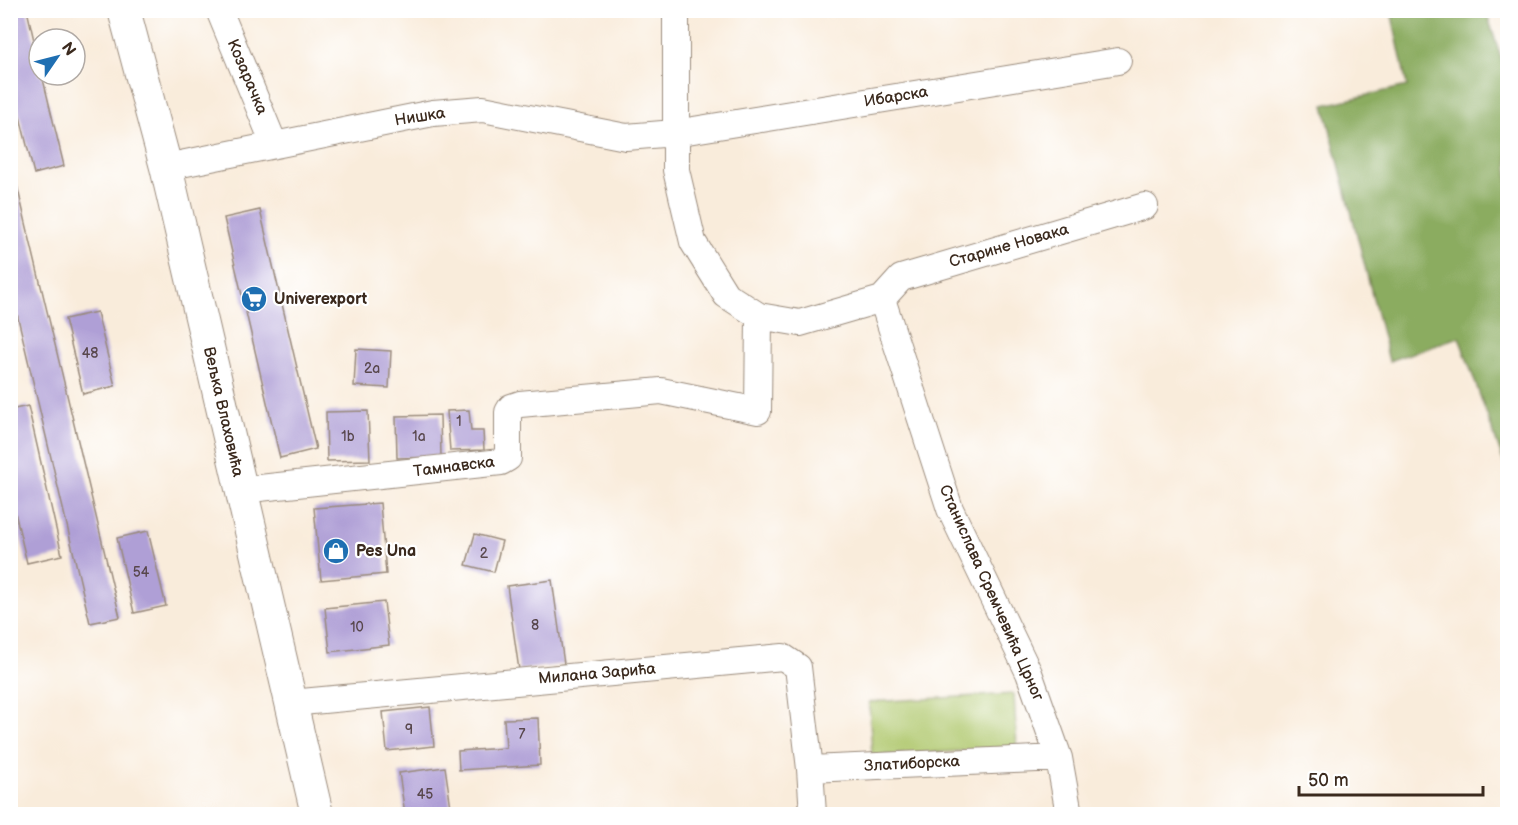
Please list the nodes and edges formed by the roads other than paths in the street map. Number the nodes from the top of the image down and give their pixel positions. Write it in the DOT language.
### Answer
graph roads {
  1 [pos="124,10"];
  2 [pos="219,10"];
  3 [pos="676,10"];
  4 [pos="1118,61"];
  5 [pos="675,133"];
  6 [pos="274,144"];
  7 [pos="166,167"];
  8 [pos="1145,206"];
  9 [pos="882,299"];
  10 [pos="759,316"];
  11 [pos="241,490"];
  12 [pos="291,703"];
  13 [pos="1059,758"];
  14 [pos="810,769"];
  15 [pos="317,814"];
  16 [pos="813,814"];
  17 [pos="1069,814"];
  1 -- 7 [label="street, Вељка Влаховића"];
  2 -- 6 [label="street, Козарачка"];
  3 -- 5 [label="street"];
  4 -- 5 [label="street, Ибарска"];
  5 -- 6 [label="street, Нишка"];
  5 -- 10 [label="street"];
  6 -- 7 [label="street, Нишка"];
  7 -- 11 [label="street, Вељка Влаховића"];
  8 -- 9 [label="street, Старине Новака"];
  9 -- 10 [label="street"];
  9 -- 13 [label="street, Станислава Сремчевића Црног"];
  10 -- 11 [label="street, Тамнавска"];
  11 -- 12 [label="street, Вељка Влаховића"];
  12 -- 14 [label="street, Милана Зарића"];
  12 -- 15 [label="street, Вељка Влаховића"];
  13 -- 14 [label="street, Златиборска"];
  13 -- 17 [label="street, Станислава Сремчевића Црног"];
  14 -- 16 [label="street"];
}
